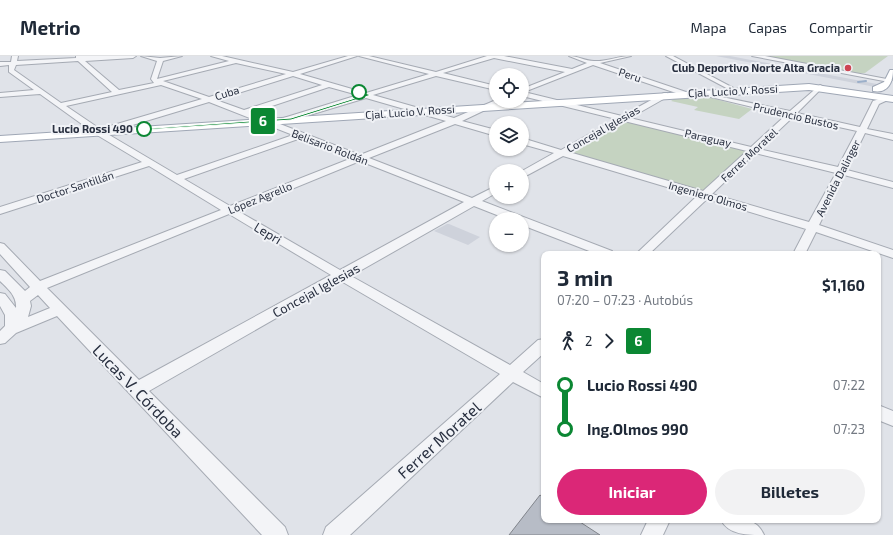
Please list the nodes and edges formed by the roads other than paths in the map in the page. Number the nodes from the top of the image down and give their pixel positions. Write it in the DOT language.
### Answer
graph roads {
  1 [pos="133,56"];
  2 [pos="144,56"];
  3 [pos="179,56"];
  4 [pos="214,56"];
  5 [pos="354,56"];
  6 [pos="362,56"];
  7 [pos="494,56"];
  8 [pos="572,56"];
  9 [pos="628,56"];
  10 [pos="668,56"];
  11 [pos="755,56"];
  12 [pos="79,58"];
  13 [pos="248,58"];
  14 [pos="14,60"];
  15 [pos="160,60"];
  16 [pos="234,61"];
  17 [pos="593,63"];
  18 [pos="0,64"];
  19 [pos="572,72"];
  20 [pos="893,72"];
  21 [pos="292,74"];
  22 [pos="438,74"];
  23 [pos="159,82"];
  24 [pos="331,84"];
  25 [pos="489,86"];
  26 [pos="820,87"];
  27 [pos="529,90"];
  28 [pos="736,91"];
  29 [pos="41,92"];
  30 [pos="118,93"];
  31 [pos="700,93"];
  32 [pos="688,94"];
  33 [pos="883,94"];
  34 [pos="0,95"];
  35 [pos="369,95"];
  36 [pos="529,95"];
  37 [pos="664,95"];
  38 [pos="208,99"];
  39 [pos="556,102"];
  40 [pos="60,105"];
  41 [pos="487,107"];
  42 [pos="420,111"];
  43 [pos="244,113"];
  44 [pos="791,115"];
  45 [pos="622,118"];
  46 [pos="291,119"];
  47 [pos="262,121"];
  48 [pos="454,121"];
  49 [pos="277,126"];
  50 [pos="489,131"];
  51 [pos="863,131"];
  52 [pos="100,132"];
  53 [pos="300,135"];
  54 [pos="893,138"];
  55 [pos="0,139"];
  56 [pos="529,143"];
  57 [pos="755,150"];
  58 [pos="562,153"];
  59 [pos="359,158"];
  60 [pos="150,164"];
  61 [pos="529,170"];
  62 [pos="841,170"];
  63 [pos="177,178"];
  64 [pos="893,185"];
  65 [pos="489,193"];
  66 [pos="705,196"];
  67 [pos="472,202"];
  68 [pos="229,210"];
  69 [pos="0,211"];
  70 [pos="499,212"];
  71 [pos="529,224"];
  72 [pos="813,227"];
  73 [pos="0,247"];
  74 [pos="600,251"];
  75 [pos="645,251"];
  76 [pos="801,251"];
  77 [pos="893,254"];
  78 [pos="0,274"];
  79 [pos="341,276"];
  80 [pos="39,286"];
  81 [pos="0,297"];
  82 [pos="23,300"];
  83 [pos="60,309"];
  84 [pos="4,334"];
  85 [pos="541,347"];
  86 [pos="512,374"];
  87 [pos="136,390"];
  88 [pos="541,390"];
  89 [pos="881,413"];
  90 [pos="893,419"];
  91 [pos="658,523"];
  92 [pos="736,523"];
  93 [pos="277,535"];
  94 [pos="334,535"];
  95 [pos="652,535"];
  96 [pos="754,535"];
  1 -- 12 [label="street"];
  2 -- 15 [label="street"];
  3 -- 15 [label="street"];
  4 -- 16 [label="street"];
  5 -- 21 [label="street, Cuba"];
  6 -- 22 [label="street"];
  7 -- 19 [label="street"];
  7 -- 22 [label="street"];
  8 -- 17 [label="street, Peru"];
  9 -- 17 [label="street"];
  10 -- 28 [label="street"];
  11 -- 33 [label="street"];
  12 -- 14 [label="street"];
  12 -- 30 [label="street"];
  13 -- 16 [label="street"];
  14 -- 18 [label="street"];
  14 -- 29 [label="street, Lepri"];
  15 -- 23 [label="street"];
  16 -- 21 [label="street"];
  16 -- 23 [label="street"];
  17 -- 19 [label="street"];
  17 -- 32 [label="street, Peru"];
  19 -- 27 [label="street"];
  20 -- 33 [label="main road"];
  21 -- 24 [label="street"];
  21 -- 38 [label="street, Cuba"];
  22 -- 25 [label="street"];
  22 -- 35 [label="street"];
  23 -- 30 [label="street"];
  23 -- 38 [label="street, Belisario Roldán"];
  24 -- 35 [label="street"];
  24 -- 43 [label="street"];
  26 -- 28 [label="main road, Cjal. Lucio V. Rossi"];
  26 -- 33 [label="main road, Cjal. Lucio V. Rossi"];
  26 -- 44 [label="street, Ferrer Moratel"];
  28 -- 31 [label="main road, Cjal. Lucio V. Rossi"];
  29 -- 34 [label="street"];
  29 -- 40 [label="street, Lepri"];
  30 -- 40 [label="street"];
  31 -- 32 [label="main road, Cjal. Lucio V. Rossi"];
  31 -- 44 [label="street, Prudencio Bustos"];
  32 -- 37 [label="main road, Cjal. Lucio V. Rossi"];
  33 -- 51 [label="street, Avenida Dalinger"];
  35 -- 42 [label="street"];
  35 -- 46 [label="street"];
  36 -- 39 [label="street, Paraguay"];
  37 -- 39 [label="main road, Cjal. Lucio V. Rossi"];
  37 -- 45 [label="street, Concejal Iglesias"];
  38 -- 43 [label="street, Belisario Roldán"];
  38 -- 52 [label="street, Cuba"];
  39 -- 41 [label="main road, Cjal. Lucio V. Rossi"];
  39 -- 45 [label="street, Paraguay"];
  40 -- 52 [label="street, Lepri"];
  41 -- 42 [label="main road, Cjal. Lucio V. Rossi"];
  41 -- 48 [label="street, López Agrello"];
  42 -- 46 [label="main road, Cjal. Lucio V. Rossi"];
  42 -- 48 [label="street"];
  43 -- 47 [label="street, Belisario Roldán"];
  44 -- 51 [label="street, Prudencio Bustos"];
  44 -- 57 [label="street, Ferrer Moratel"];
  45 -- 57 [label="street, Paraguay"];
  45 -- 58 [label="street, Concejal Iglesias"];
  46 -- 47 [label="main road, Cjal. Lucio V. Rossi"];
  46 -- 49 [label="street"];
  47 -- 49 [label="street, Belisario Roldán"];
  47 -- 52 [label="main road, Cjal. Lucio V. Rossi"];
  48 -- 50 [label="street"];
  48 -- 59 [label="street, López Agrello"];
  49 -- 53 [label="street, Belisario Roldán"];
  51 -- 54 [label="street, Prudencio Bustos"];
  51 -- 62 [label="street, Avenida Dalinger"];
  52 -- 55 [label="main road, Cjal. Lucio V. Rossi"];
  52 -- 60 [label="street, Lepri"];
  53 -- 59 [label="street, Belisario Roldán"];
  53 -- 63 [label="street"];
  56 -- 58 [label="street, Ingeniero Olmos"];
  57 -- 62 [label="street, Paraguay"];
  57 -- 66 [label="street, Ferrer Moratel"];
  58 -- 61 [label="street, Concejal Iglesias"];
  58 -- 66 [label="street, Ingeniero Olmos"];
  59 -- 67 [label="street, Belisario Roldán"];
  59 -- 68 [label="street, López Agrello"];
  60 -- 63 [label="street, Lepri"];
  60 -- 69 [label="street, Doctor Santillán"];
  62 -- 64 [label="street, Paraguay"];
  62 -- 72 [label="street, Avenida Dalinger"];
  63 -- 68 [label="street, Lepri"];
  65 -- 67 [label="street, Concejal Iglesias"];
  66 -- 72 [label="street, Ingeniero Olmos"];
  66 -- 75 [label="street, Ferrer Moratel"];
  67 -- 70 [label="street, Belisario Roldán"];
  67 -- 79 [label="street, Concejal Iglesias"];
  68 -- 79 [label="street, Lepri"];
  68 -- 80 [label="street, López Agrello"];
  71 -- 74 [label="street"];
  72 -- 76 [label="street, Avenida Dalinger"];
  72 -- 77 [label="street, Ingeniero Olmos"];
  73 -- 80 [label="street, Lucas V. Córdoba"];
  78 -- 82 [label="street"];
  79 -- 86 [label="street, Lepri"];
  79 -- 87 [label="street, Concejal Iglesias"];
  80 -- 82 [label="street, López Agrello"];
  80 -- 83 [label="street, Lucas V. Córdoba"];
  81 -- 84 [label="street"];
  82 -- 84 [label="street"];
  83 -- 84 [label="street"];
  83 -- 87 [label="street, Lucas V. Córdoba"];
  85 -- 86 [label="street, Ferrer Moratel"];
  86 -- 88 [label="street, Lepri"];
  86 -- 94 [label="street, Ferrer Moratel"];
  87 -- 93 [label="street, Lucas V. Córdoba"];
  89 -- 90 [label="street"];
  91 -- 95 [label="street"];
  92 -- 96 [label="street"];
}
